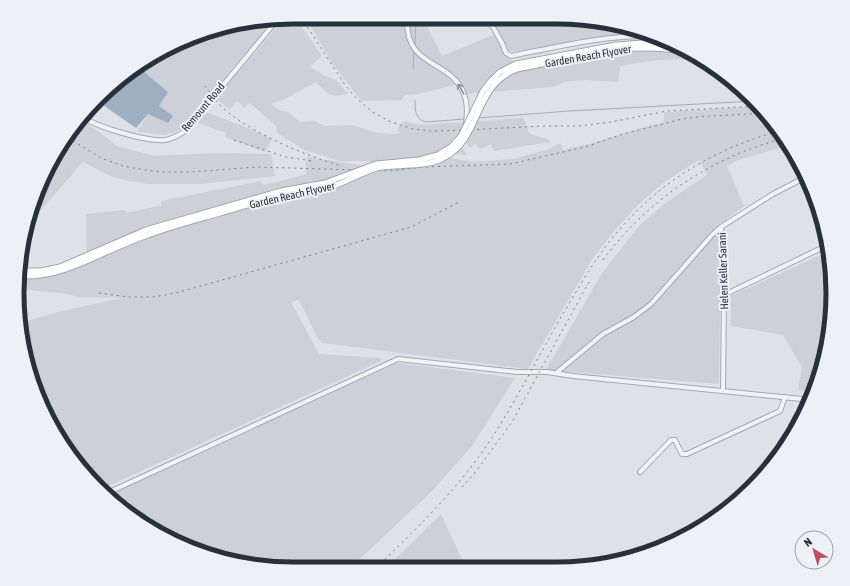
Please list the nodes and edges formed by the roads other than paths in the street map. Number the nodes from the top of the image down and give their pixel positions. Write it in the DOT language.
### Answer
graph roads {
  1 [pos="407,24"];
  2 [pos="491,24"];
  3 [pos="273,25"];
  4 [pos="637,36"];
  5 [pos="659,44"];
  6 [pos="672,50"];
  7 [pos="87,121"];
  8 [pos="466,127"];
  9 [pos="801,180"];
  10 [pos="721,226"];
  11 [pos="822,248"];
  12 [pos="25,272"];
  13 [pos="25,276"];
  14 [pos="724,295"];
  15 [pos="556,373"];
  16 [pos="723,391"];
  17 [pos="784,397"];
  18 [pos="804,399"];
  19 [pos="640,472"];
  20 [pos="112,491"];
  8 -- 1 [label="street, one-way"];
  2 -- 4 [label="street"];
  3 -- 7 [label="street, Remount Road"];
  5 -- 8 [label="main road, Garden Reach Flyover, bridge"];
  6 -- 13 [label="main road, Garden Reach Flyover, bridge"];
  8 -- 12 [label="main road, Garden Reach Flyover, bridge"];
  9 -- 10 [label="street, Helen Keller Sarani"];
  10 -- 14 [label="street, Helen Keller Sarani"];
  10 -- 15 [label="street"];
  11 -- 14 [label="street"];
  14 -- 16 [label="street, Helen Keller Sarani"];
  15 -- 16 [label="street"];
  15 -- 20 [label="street"];
  16 -- 17 [label="street"];
  17 -- 18 [label="street"];
  17 -- 19 [label="street"];
}
